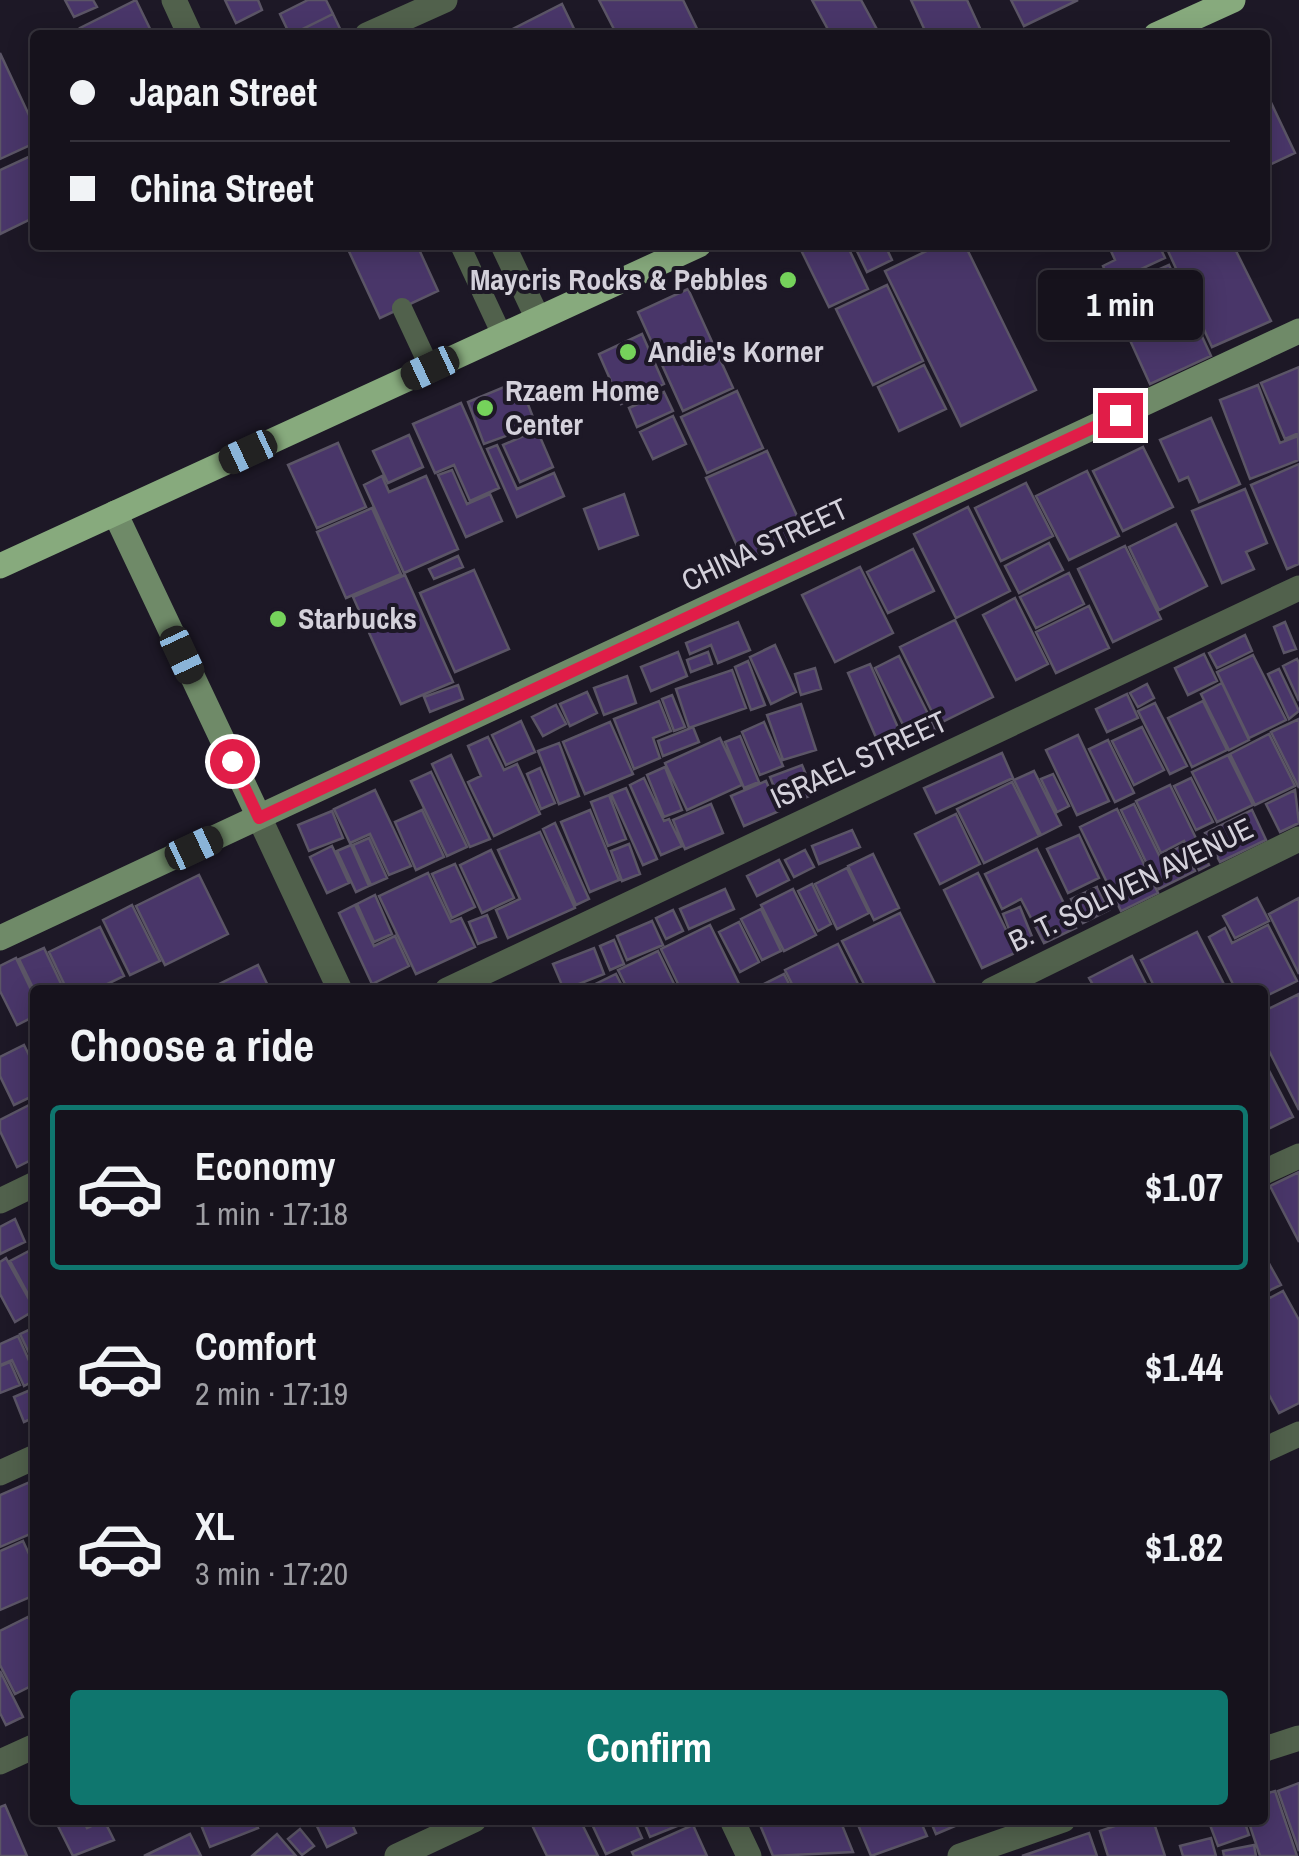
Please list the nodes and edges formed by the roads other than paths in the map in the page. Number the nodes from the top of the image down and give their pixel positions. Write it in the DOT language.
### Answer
graph roads {
  1 [pos="174,0"];
  2 [pos="445,0"];
  3 [pos="1232,0"];
  4 [pos="393,19"];
  5 [pos="188,30"];
  6 [pos="1167,30"];
  7 [pos="462,250"];
  8 [pos="504,250"];
  9 [pos="688,250"];
  10 [pos="402,308"];
  11 [pos="538,319"];
  12 [pos="1299,331"];
  13 [pos="502,335"];
  14 [pos="430,368"];
  15 [pos="115,513"];
  16 [pos="0,566"];
  17 [pos="1299,588"];
  18 [pos="259,818"];
  19 [pos="1299,839"];
  20 [pos="0,938"];
  21 [pos="338,985"];
  22 [pos="458,985"];
  23 [pos="1002,985"];
  24 [pos="1299,1156"];
  25 [pos="1268,1171"];
  26 [pos="30,1186"];
  27 [pos="0,1201"];
  28 [pos="1299,1434"];
  29 [pos="1268,1448"];
  30 [pos="30,1459"];
  31 [pos="0,1474"];
  32 [pos="1299,1738"];
  33 [pos="30,1748"];
  34 [pos="1268,1748"];
  35 [pos="0,1762"];
  36 [pos="467,1825"];
  37 [pos="734,1825"];
  38 [pos="1049,1825"];
  39 [pos="438,1847"];
  40 [pos="397,1856"];
  41 [pos="749,1856"];
  42 [pos="960,1856"];
  1 -- 5 [label="street"];
  2 -- 4 [label="street"];
  3 -- 6 [label="main road"];
  7 -- 13 [label="lane"];
  8 -- 11 [label="street"];
  9 -- 11 [label="main road"];
  10 -- 14 [label="lane"];
  11 -- 13 [label="main road"];
  12 -- 18 [label="street, CHINA STREET"];
  13 -- 14 [label="main road"];
  14 -- 15 [label="main road"];
  15 -- 16 [label="main road"];
  15 -- 18 [label="street"];
  17 -- 22 [label="street, ISRAEL STREET"];
  18 -- 20 [label="street, CHINA STREET"];
  18 -- 21 [label="street"];
  19 -- 23 [label="street, B. T. SOLIVEN AVENUE"];
  24 -- 25 [label="street"];
  26 -- 27 [label="street"];
  28 -- 29 [label="street"];
  30 -- 31 [label="street"];
  32 -- 34 [label="street"];
  33 -- 35 [label="street"];
  36 -- 39 [label="street"];
  37 -- 41 [label="street"];
  38 -- 42 [label="street"];
  39 -- 40 [label="street"];
}
